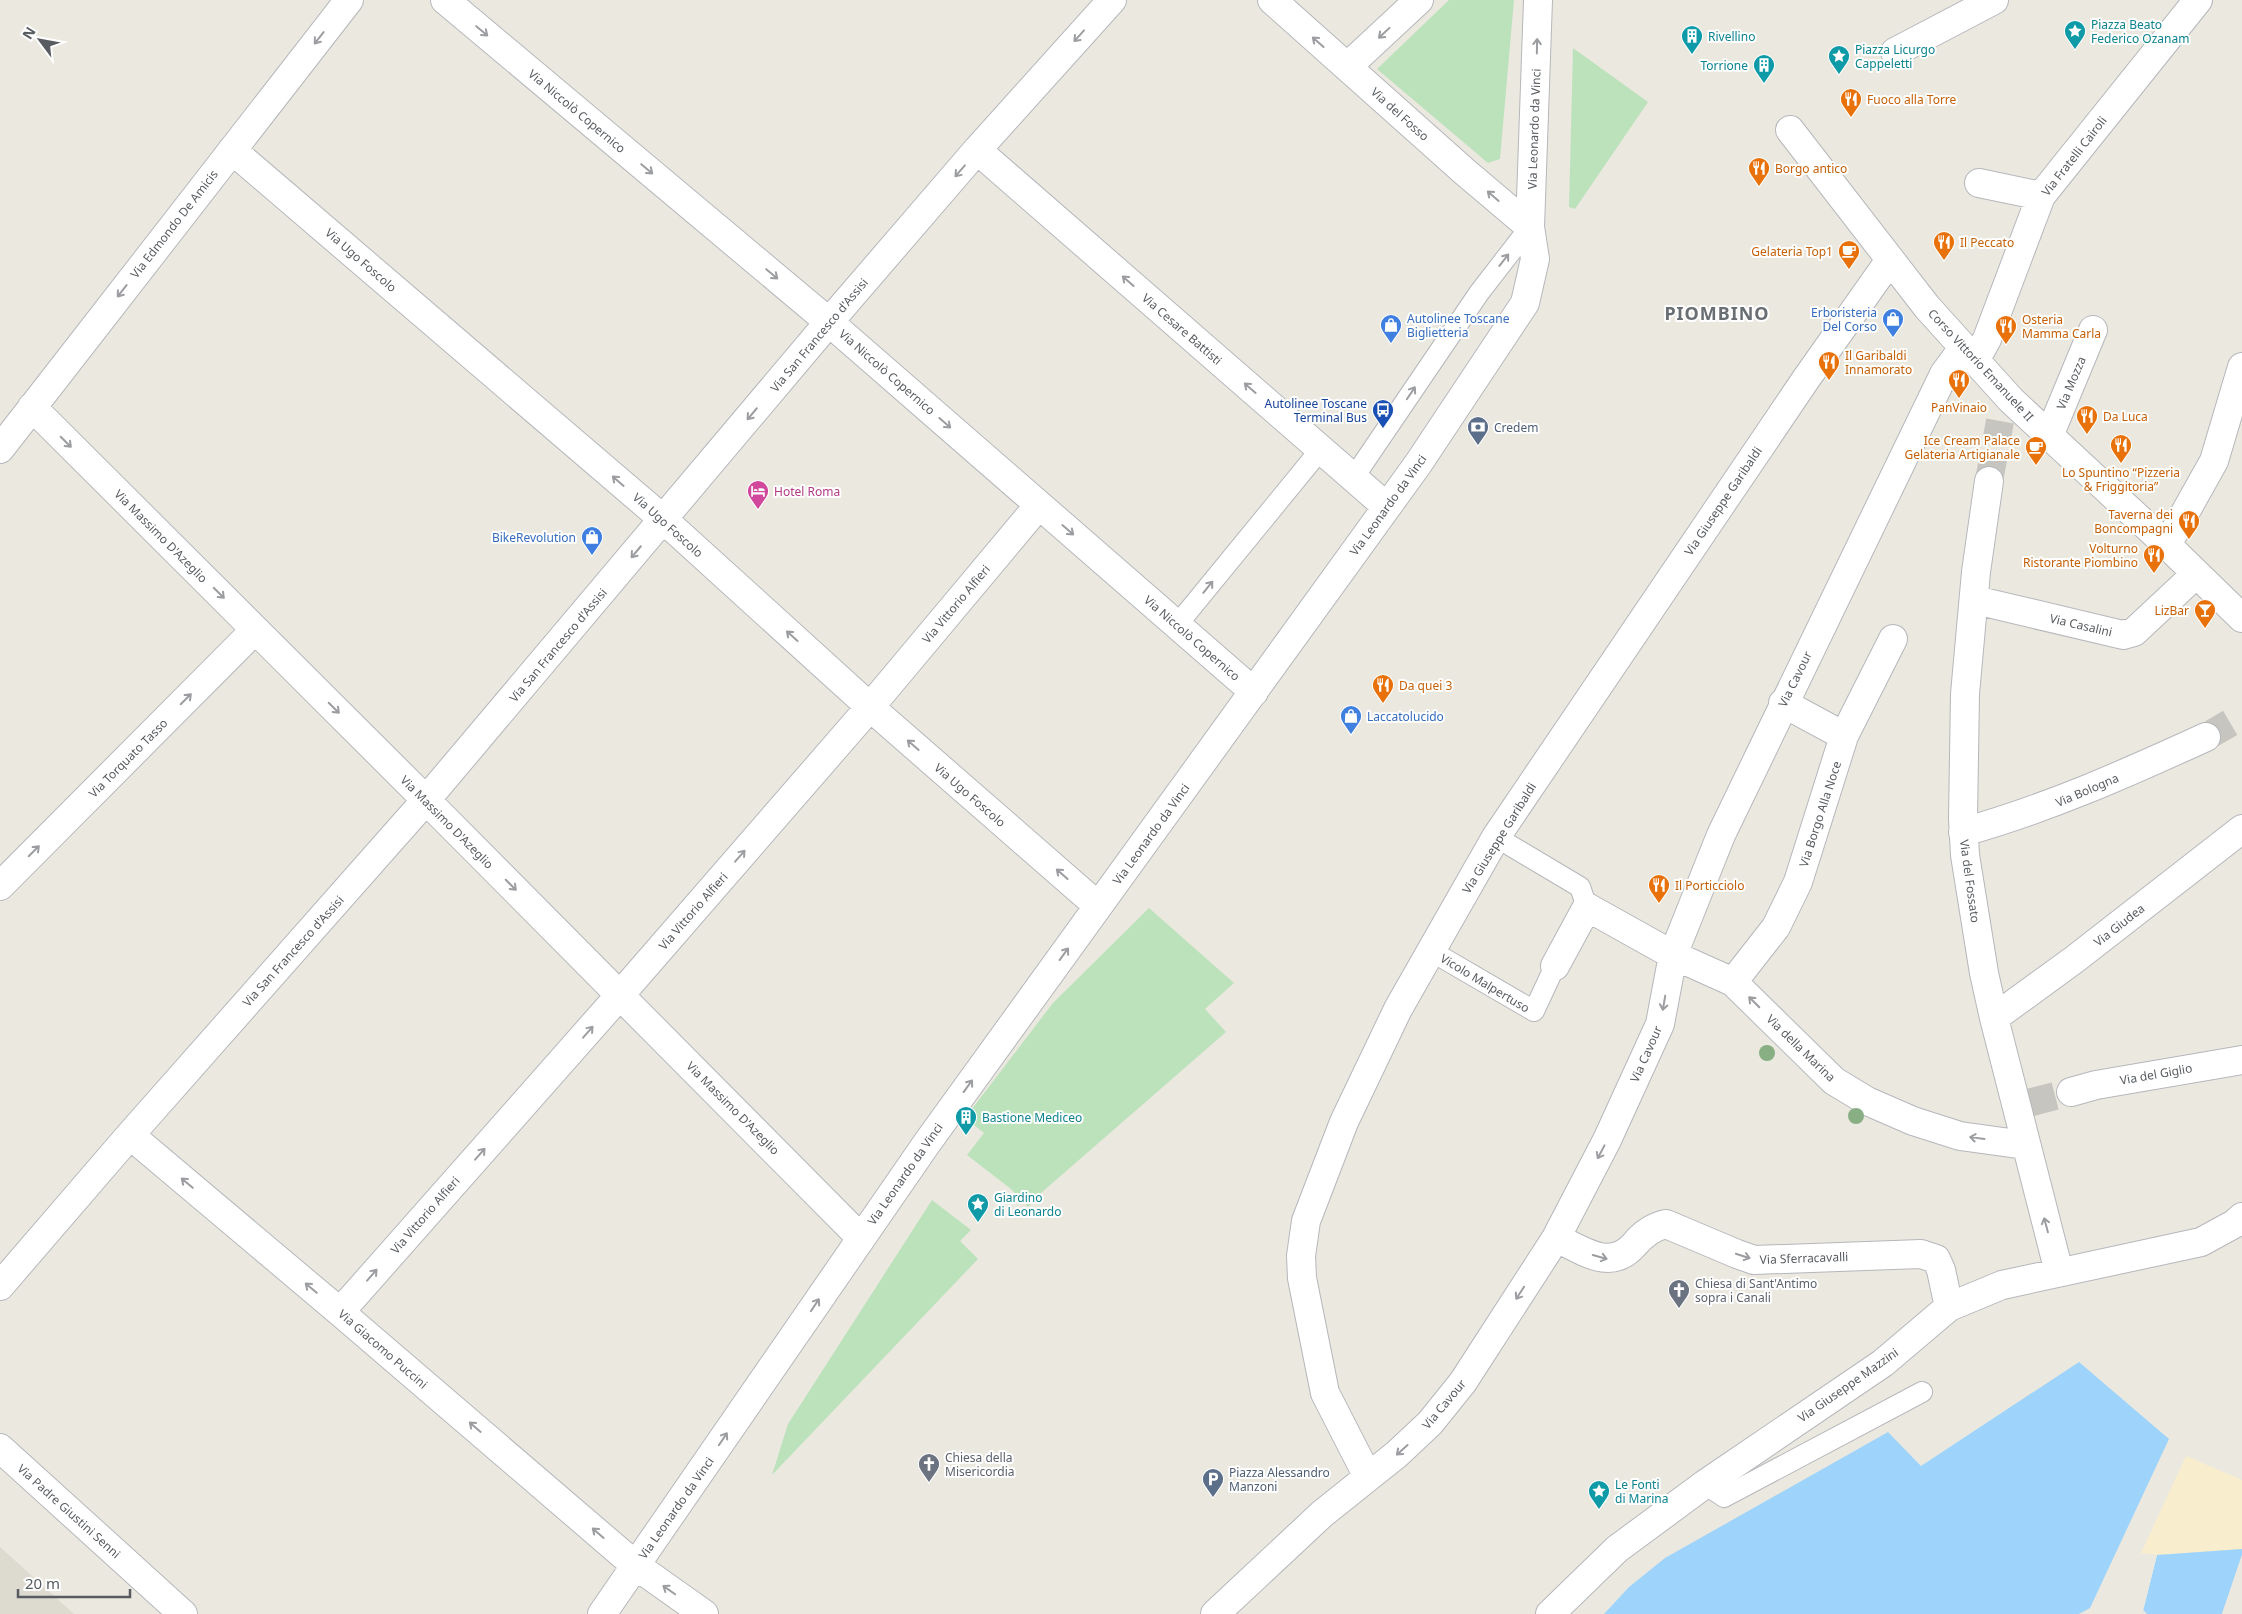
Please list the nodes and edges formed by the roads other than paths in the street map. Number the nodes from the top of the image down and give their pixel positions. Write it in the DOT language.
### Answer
graph roads {
  1 [pos="349,0"];
  2 [pos="445,0"];
  3 [pos="1112,0"];
  4 [pos="1272,0"];
  5 [pos="1420,0"];
  6 [pos="1538,0"];
  7 [pos="1994,0"];
  8 [pos="2198,0"];
  9 [pos="1895,52"];
  10 [pos="1347,67"];
  11 [pos="1790,130"];
  12 [pos="232,150"];
  13 [pos="977,150"];
  14 [pos="1979,183"];
  15 [pos="2041,196"];
  16 [pos="1530,227"];
  17 [pos="1890,260"];
  18 [pos="829,322"];
  19 [pos="2093,330"];
  20 [pos="1969,354"];
  21 [pos="2242,366"];
  22 [pos="32,407"];
  23 [pos="2049,436"];
  24 [pos="0,449"];
  25 [pos="1321,449"];
  26 [pos="1354,477"];
  27 [pos="1989,481"];
  28 [pos="1039,505"];
  29 [pos="1387,507"];
  30 [pos="664,520"];
  31 [pos="2167,544"];
  32 [pos="2196,574"];
  33 [pos="1974,600"];
  34 [pos="2242,618"];
  35 [pos="1177,625"];
  36 [pos="255,630"];
  37 [pos="1892,639"];
  38 [pos="1254,692"];
  39 [pos="1783,703"];
  40 [pos="870,707"];
  41 [pos="1844,736"];
  42 [pos="2206,737"];
  43 [pos="426,800"];
  44 [pos="2242,829"];
  45 [pos="1963,832"];
  46 [pos="1496,837"];
  47 [pos="0,886"];
  48 [pos="1098,906"];
  49 [pos="1587,907"];
  50 [pos="1431,951"];
  51 [pos="1673,955"];
  52 [pos="1555,966"];
  53 [pos="1733,982"];
  54 [pos="620,995"];
  55 [pos="1994,1018"];
  56 [pos="2242,1060"];
  57 [pos="2072,1092"];
  58 [pos="130,1135"];
  59 [pos="2025,1144"];
  60 [pos="2239,1225"];
  61 [pos="861,1238"];
  62 [pos="1556,1238"];
  63 [pos="2059,1272"];
  64 [pos="0,1286"];
  65 [pos="1949,1307"];
  66 [pos="340,1312"];
  67 [pos="1922,1392"];
  68 [pos="0,1448"];
  69 [pos="1368,1477"];
  70 [pos="1705,1484"];
  71 [pos="635,1565"];
  72 [pos="183,1614"];
  73 [pos="602,1614"];
  74 [pos="704,1614"];
  75 [pos="1215,1614"];
  76 [pos="1550,1614"];
  1 -- 12 [label="street, Via Edmondo De Amicis, one-way"];
  2 -- 18 [label="street, Via Niccolò Copernico, one-way"];
  3 -- 13 [label="street, Via San Francesco d'Assisi, one-way"];
  10 -- 4 [label="street, Via del Fosso, one-way"];
  5 -- 10 [label="street, one-way"];
  16 -- 6 [label="street, Via Leonardo da Vinci, one-way"];
  7 -- 9 [label="street"];
  8 -- 15 [label="street, Via Fratelli Cairoli"];
  16 -- 10 [label="street, Via del Fosso, one-way"];
  11 -- 17 [label="street, Corso Vittorio Emanuele II"];
  12 -- 22 [label="street, Via Edmondo De Amicis, one-way"];
  30 -- 12 [label="street, Via Ugo Foscolo, one-way"];
  13 -- 18 [label="street, Via San Francesco d'Assisi, one-way"];
  25 -- 13 [label="street, Via Cesare Battisti, one-way"];
  14 -- 15 [label="street"];
  15 -- 20 [label="street, Via Fratelli Cairoli"];
  26 -- 16 [label="lane, one-way"];
  16 -- 29 [label="street, Via Leonardo da Vinci"];
  17 -- 20 [label="street, Corso Vittorio Emanuele II"];
  17 -- 46 [label="street, Via Giuseppe Garibaldi"];
  18 -- 28 [label="street, Via Niccolò Copernico, one-way"];
  18 -- 30 [label="street, Via San Francesco d'Assisi, one-way"];
  19 -- 23 [label="street, Via Mozza"];
  20 -- 23 [label="street, Corso Vittorio Emanuele II"];
  20 -- 39 [label="street, Via Cavour"];
  21 -- 31 [label="street"];
  22 -- 24 [label="street, Via Edmondo De Amicis"];
  22 -- 36 [label="street, Via Massimo D'Azeglio, one-way"];
  23 -- 31 [label="street, Corso Vittorio Emanuele II"];
  25 -- 26 [label="street, Via Cesare Battisti"];
  35 -- 25 [label="lane, one-way"];
  26 -- 29 [label="street, Via Cesare Battisti"];
  27 -- 33 [label="street, Via del Fossato"];
  28 -- 35 [label="street, Via Niccolò Copernico, one-way"];
  28 -- 40 [label="street, Via Vittorio Alfieri"];
  29 -- 38 [label="street, Via Leonardo da Vinci"];
  40 -- 30 [label="street, Via Ugo Foscolo, one-way"];
  30 -- 43 [label="street, Via San Francesco d'Assisi, one-way"];
  31 -- 32 [label="street, Corso Vittorio Emanuele II"];
  32 -- 33 [label="street, Via Casalini"];
  32 -- 34 [label="street, Corso Vittorio Emanuele II"];
  33 -- 45 [label="street, Via del Fossato"];
  35 -- 38 [label="street, Via Niccolò Copernico"];
  36 -- 43 [label="street, Via Massimo D'Azeglio, one-way"];
  47 -- 36 [label="street, Via Torquato Tasso, one-way"];
  37 -- 41 [label="street, Via Borgo Alla Noce"];
  38 -- 48 [label="street, Via Leonardo da Vinci"];
  39 -- 41 [label="street"];
  39 -- 51 [label="street, Via Cavour"];
  48 -- 40 [label="street, Via Ugo Foscolo, one-way"];
  54 -- 40 [label="street, Via Vittorio Alfieri, one-way"];
  41 -- 53 [label="street, Via Borgo Alla Noce"];
  42 -- 45 [label="street, Via Bologna"];
  43 -- 54 [label="street, Via Massimo D'Azeglio, one-way"];
  43 -- 58 [label="street, Via San Francesco d'Assisi"];
  44 -- 55 [label="street, Via Giudea"];
  45 -- 55 [label="street, Via del Fossato"];
  46 -- 49 [label="lane"];
  46 -- 50 [label="street, Via Giuseppe Garibaldi"];
  61 -- 48 [label="street, Via Leonardo da Vinci, one-way"];
  49 -- 51 [label="street"];
  49 -- 52 [label="street, Vicolo Malpertuso"];
  50 -- 52 [label="lane, Vicolo Malpertuso"];
  50 -- 69 [label="street, Via Giuseppe Garibaldi"];
  51 -- 53 [label="street, Via della Marina"];
  51 -- 62 [label="street, Via Cavour, one-way"];
  59 -- 53 [label="street, Via della Marina, one-way"];
  54 -- 61 [label="street, Via Massimo D'Azeglio"];
  66 -- 54 [label="street, Via Vittorio Alfieri, one-way"];
  55 -- 59 [label="street, Via del Fossato"];
  56 -- 57 [label="street, Via del Giglio"];
  58 -- 64 [label="street, Via San Francesco d'Assisi"];
  66 -- 58 [label="street, Via Giacomo Puccini, one-way"];
  63 -- 59 [label="street, Via del Fossato, one-way"];
  60 -- 63 [label="street, Via Giuseppe Mazzini"];
  71 -- 61 [label="street, Via Leonardo da Vinci, one-way"];
  62 -- 65 [label="street, Via Sferracavalli, one-way"];
  62 -- 69 [label="street, Via Cavour, one-way"];
  63 -- 65 [label="street, Via Giuseppe Mazzini"];
  65 -- 70 [label="street, Via Giuseppe Mazzini"];
  71 -- 66 [label="street, Via Giacomo Puccini, one-way"];
  67 -- 70 [label="lane"];
  68 -- 72 [label="street, Via Padre Giustini Senni"];
  69 -- 75 [label="street, Via Cavour"];
  70 -- 76 [label="street, Via Giuseppe Mazzini"];
  71 -- 73 [label="street, Via Leonardo da Vinci"];
  74 -- 71 [label="street, Via Giacomo Puccini, one-way"];
}
